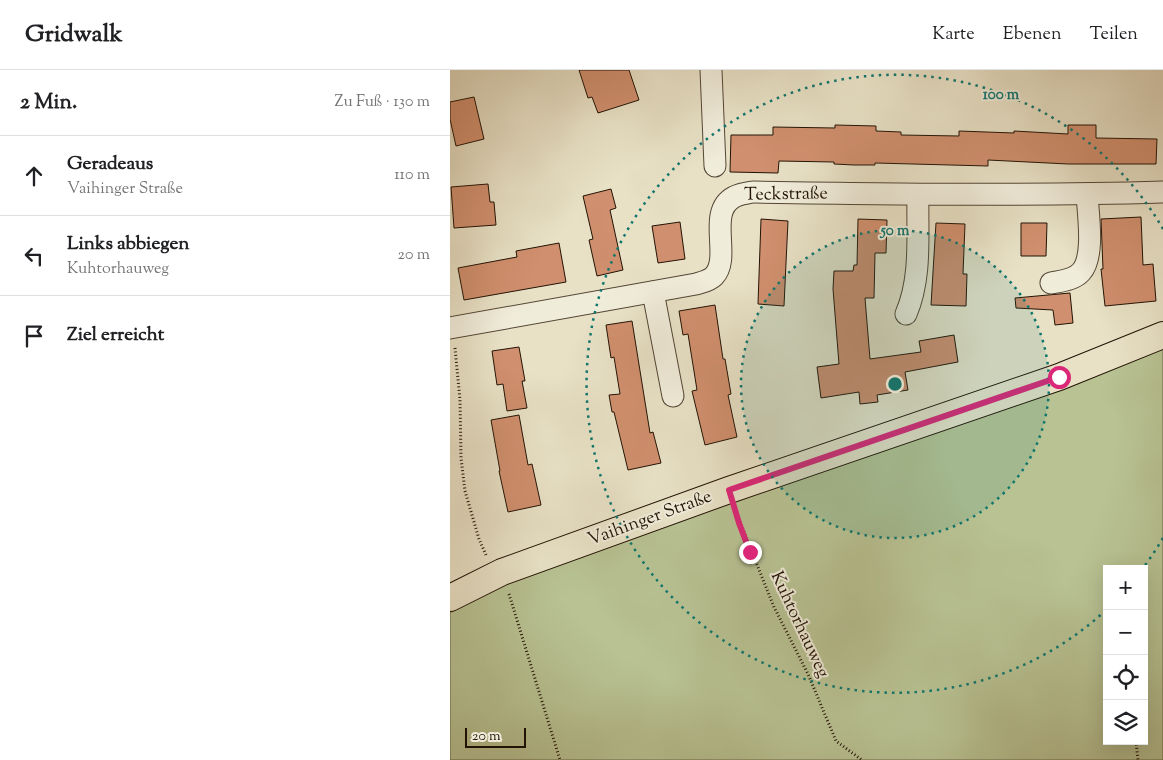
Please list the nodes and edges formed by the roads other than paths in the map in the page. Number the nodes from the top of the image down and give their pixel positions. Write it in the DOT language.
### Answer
graph roads {
  1 [pos="711,70"];
  2 [pos="715,166"];
  3 [pos="1163,192"];
  4 [pos="1087,194"];
  5 [pos="918,195"];
  6 [pos="1051,283"];
  7 [pos="653,292"];
  8 [pos="906,314"];
  9 [pos="452,327"];
  10 [pos="1163,336"];
  11 [pos="673,396"];
  12 [pos="450,598"];
  1 -- 2 [label="street"];
  3 -- 4 [label="street, Teckstraße"];
  4 -- 5 [label="street, Teckstraße"];
  4 -- 6 [label="street"];
  5 -- 7 [label="street, Teckstraße"];
  5 -- 8 [label="street"];
  7 -- 9 [label="street, Teckstraße"];
  7 -- 11 [label="street"];
  10 -- 12 [label="main road, Vaihinger Straße"];
}
